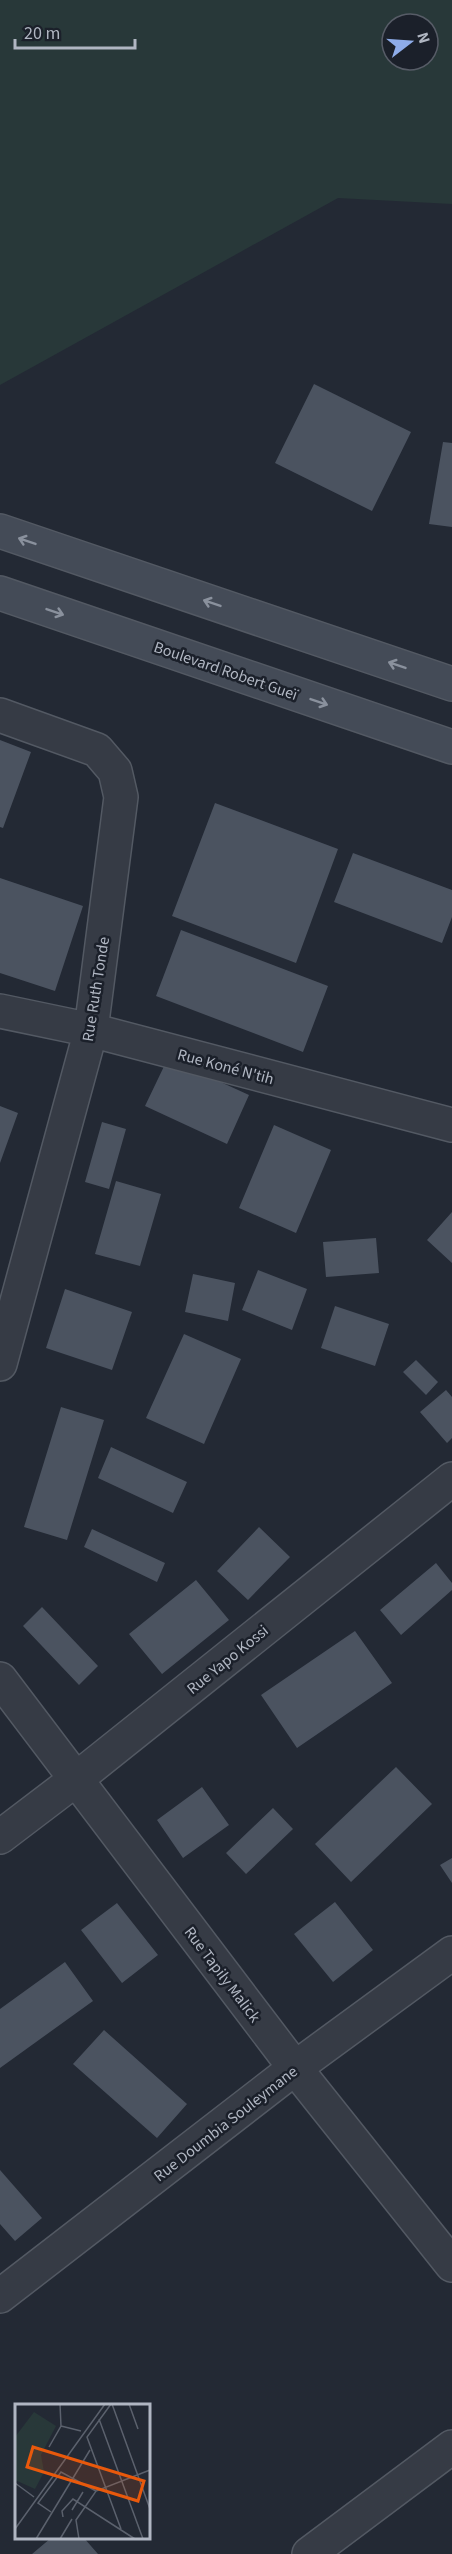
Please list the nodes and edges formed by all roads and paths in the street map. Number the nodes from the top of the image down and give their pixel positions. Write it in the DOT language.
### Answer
graph roads {
  1 [pos="0,531"];
  2 [pos="0,593"];
  3 [pos="452,684"];
  4 [pos="0,715"];
  5 [pos="452,747"];
  6 [pos="0,1011"];
  7 [pos="91,1030"];
  8 [pos="452,1125"];
  9 [pos="0,1364"];
  10 [pos="452,1479"];
  11 [pos="0,1679"];
  12 [pos="75,1780"];
  13 [pos="0,1837"];
  14 [pos="452,1953"];
  15 [pos="295,2068"];
  16 [pos="452,2265"];
  17 [pos="0,2296"];
  18 [pos="452,2447"];
  19 [pos="309,2554"];
  3 -- 1 [label="main road, one-way"];
  2 -- 5 [label="main road, Boulevard Robert Gueï, one-way"];
  4 -- 7 [label="street, Rue Ruth Tonde"];
  6 -- 7 [label="street, Rue Koné N'tih"];
  7 -- 8 [label="street, Rue Koné N'tih"];
  7 -- 9 [label="street, Rue Ruth Tonde"];
  10 -- 12 [label="street, Rue Yapo Kossi"];
  11 -- 12 [label="street, Rue Tapily Malick"];
  12 -- 13 [label="street, Rue Yapo Kossi"];
  12 -- 15 [label="street, Rue Tapily Malick"];
  14 -- 15 [label="street, Rue Doumbia Souleymane"];
  15 -- 16 [label="street, Rue Tapily Malick"];
  15 -- 17 [label="street, Rue Doumbia Souleymane"];
  18 -- 19 [label="street"];
}
